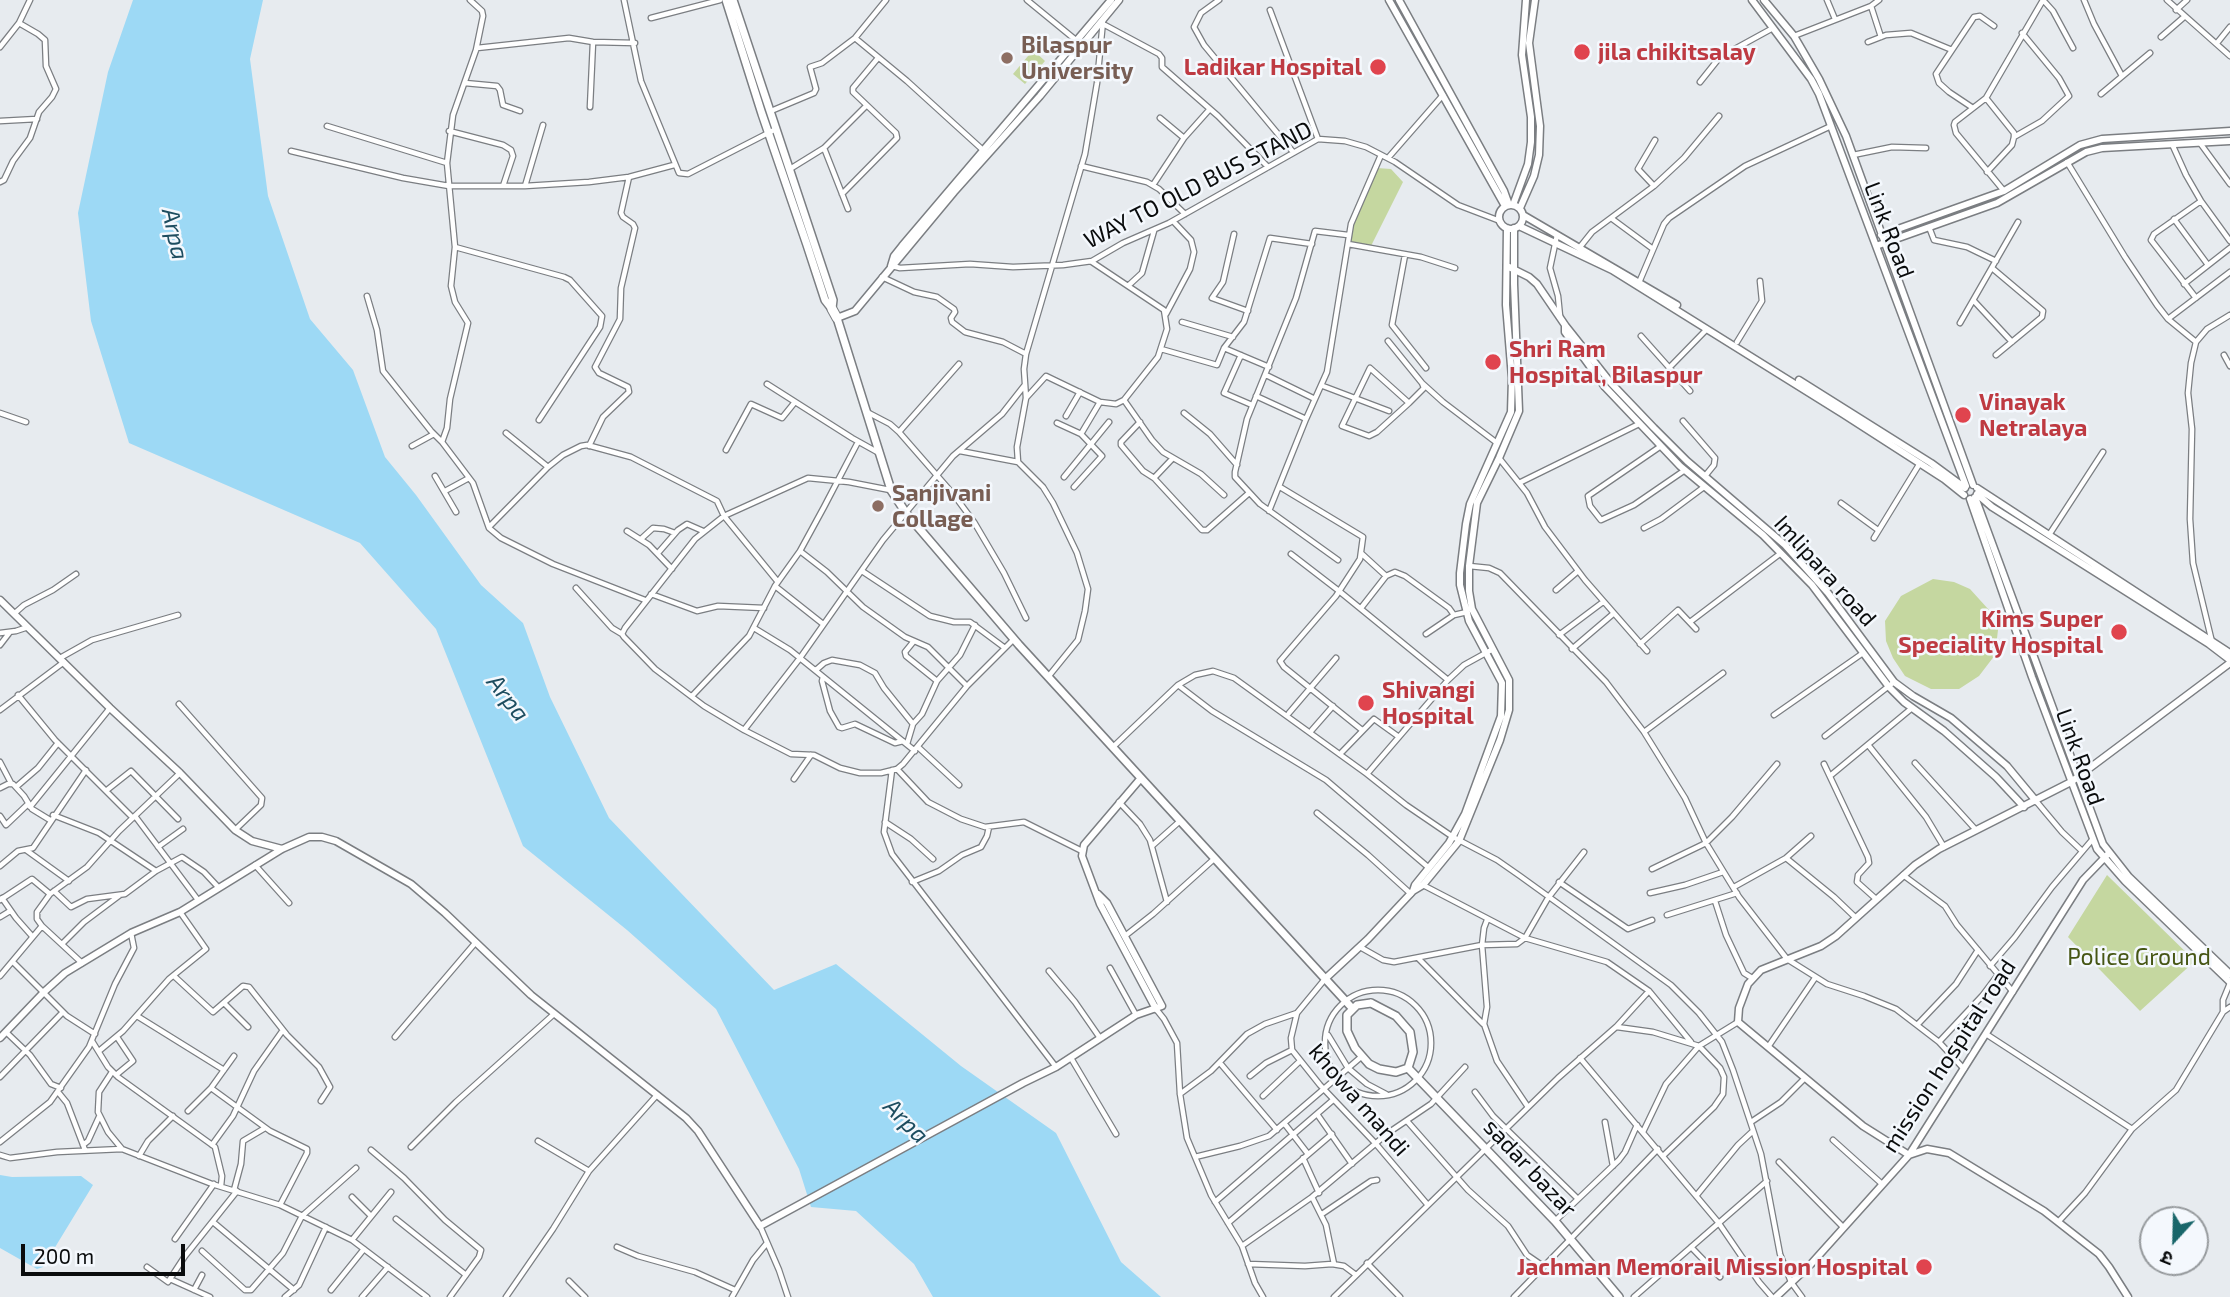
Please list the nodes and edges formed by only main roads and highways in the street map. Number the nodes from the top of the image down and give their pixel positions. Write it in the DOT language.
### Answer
graph roads {
  1 [pos="726,0"];
  2 [pos="733,0"];
  3 [pos="772,131"];
  4 [pos="832,309"];
  5 [pos="837,318"];
  6 [pos="1352,1008"];
  7 [pos="1408,1068"];
  8 [pos="1619,1297"];
  1 -- 3 [label="main road"];
  2 -- 3 [label="main road"];
  3 -- 4 [label="main road"];
  3 -- 4 [label="main road"];
  4 -- 5 [label="highway"];
  5 -- 6 [label="main road"];
  6 -- 7 [label="main road"];
  6 -- 7 [label="main road"];
  7 -- 8 [label="main road, sadar bazar"];
}
